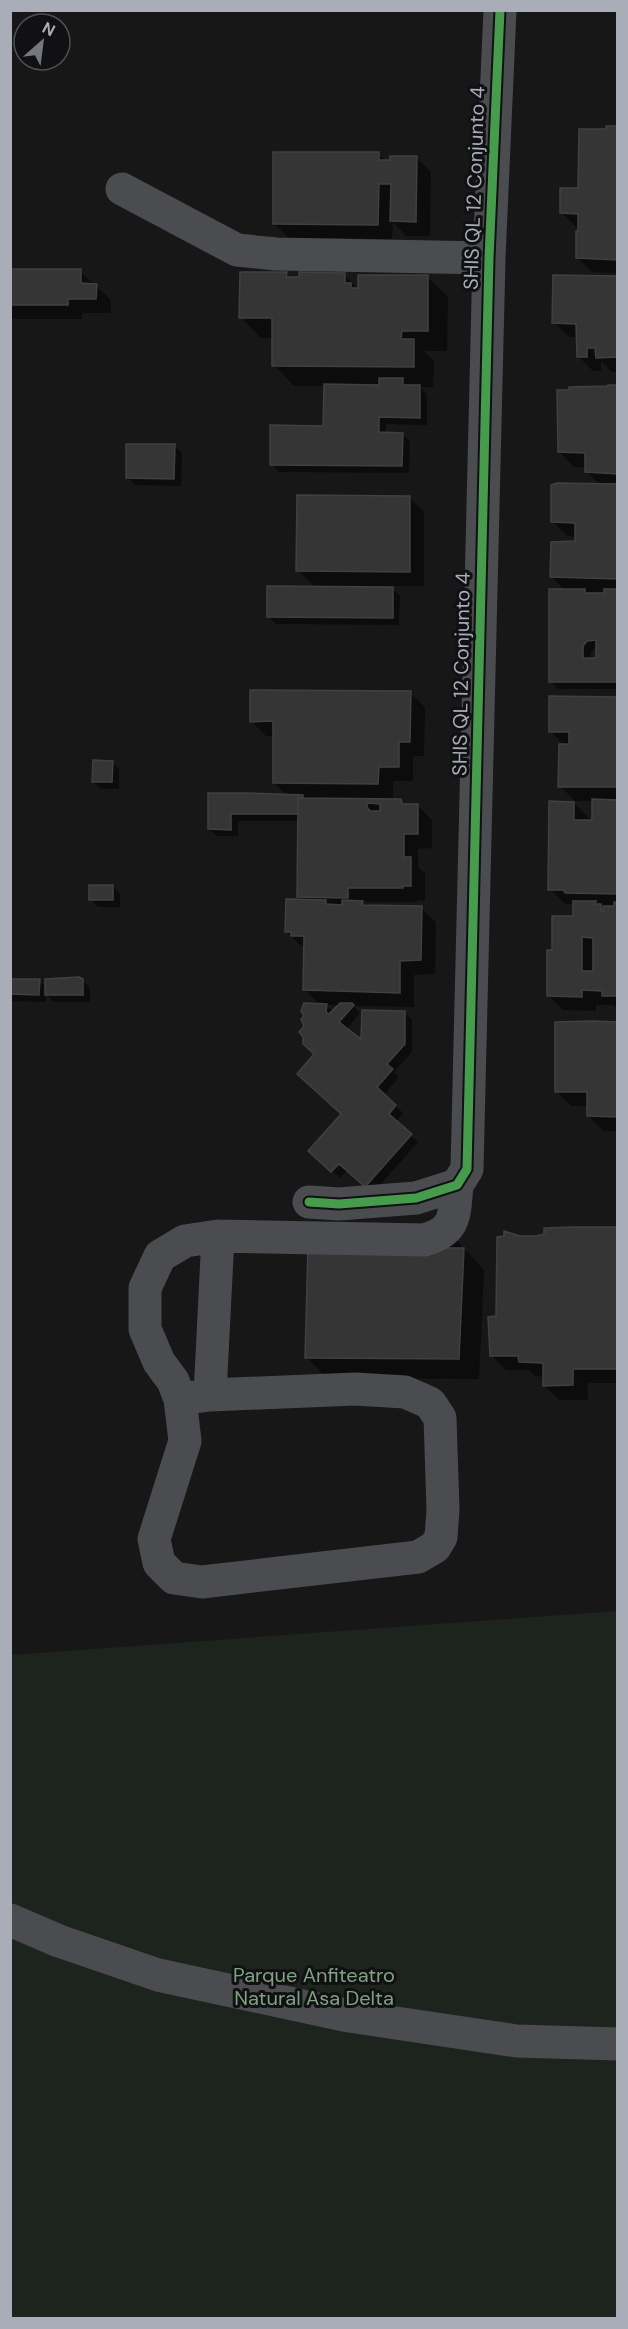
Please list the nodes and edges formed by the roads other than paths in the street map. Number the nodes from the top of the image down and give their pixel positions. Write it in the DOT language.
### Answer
graph roads {
  1 [pos="500,10"];
  2 [pos="122,189"];
  3 [pos="489,258"];
  4 [pos="457,1185"];
  5 [pos="309,1202"];
  6 [pos="218,1236"];
  7 [pos="195,1397"];
  8 [pos="10,1920"];
  9 [pos="618,2044"];
  1 -- 3 [label="street, SHIS QL 12 Conjunto 4"];
  2 -- 3 [label="street"];
  3 -- 4 [label="street, SHIS QL 12 Conjunto 4"];
  4 -- 5 [label="street"];
  4 -- 6 [label="street, SHIS QL 12 Conjunto 4"];
  6 -- 7 [label="street"];
  6 -- 7 [label="street, SHIS QL 12 Conjunto 4"];
  7 -- 7 [label="street"];
  8 -- 9 [label="street"];
}
